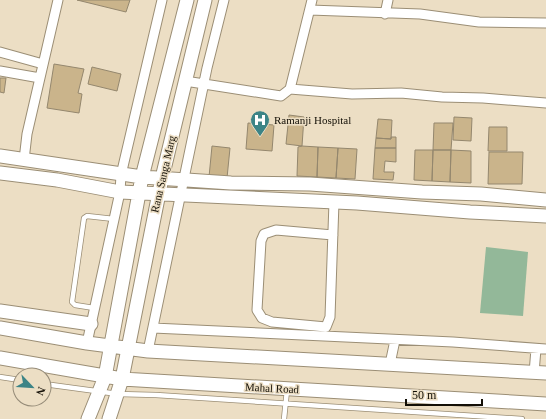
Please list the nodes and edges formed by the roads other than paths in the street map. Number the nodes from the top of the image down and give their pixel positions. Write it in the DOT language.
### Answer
graph roads {
  1 [pos="58,0"];
  2 [pos="162,0"];
  3 [pos="187,0"];
  4 [pos="204,0"];
  5 [pos="224,0"];
  6 [pos="312,0"];
  7 [pos="388,0"];
  8 [pos="310,10"];
  9 [pos="384,14"];
  10 [pos="546,24"];
  11 [pos="0,52"];
  12 [pos="43,64"];
  13 [pos="0,72"];
  14 [pos="40,78"];
  15 [pos="185,80"];
  16 [pos="204,84"];
  17 [pos="290,89"];
  18 [pos="546,103"];
  19 [pos="0,156"];
  20 [pos="24,160"];
  21 [pos="0,173"];
  22 [pos="121,175"];
  23 [pos="142,177"];
  24 [pos="162,178"];
  25 [pos="185,181"];
  26 [pos="120,192"];
  27 [pos="139,193"];
  28 [pos="158,194"];
  29 [pos="181,195"];
  30 [pos="546,200"];
  31 [pos="334,202"];
  32 [pos="546,216"];
  33 [pos="114,219"];
  34 [pos="333,235"];
  35 [pos="94,308"];
  36 [pos="0,311"];
  37 [pos="91,324"];
  38 [pos="326,327"];
  39 [pos="0,328"];
  40 [pos="153,328"];
  41 [pos="325,337"];
  42 [pos="395,340"];
  43 [pos="86,343"];
  44 [pos="111,346"];
  45 [pos="128,348"];
  46 [pos="541,349"];
  47 [pos="148,351"];
  48 [pos="0,358"];
  49 [pos="390,364"];
  50 [pos="540,373"];
  51 [pos="0,377"];
  52 [pos="105,377"];
  53 [pos="12,379"];
  54 [pos="122,379"];
  55 [pos="52,385"];
  56 [pos="288,388"];
  57 [pos="99,392"];
  58 [pos="118,394"];
  59 [pos="285,403"];
  60 [pos="546,404"];
  61 [pos="88,419"];
  62 [pos="109,419"];
  63 [pos="284,419"];
  64 [pos="522,419"];
  1 -- 12 [label="street"];
  2 -- 22 [label="street"];
  3 -- 23 [label="main road, Rana Sanga Marg"];
  4 -- 15 [label="main road, Rana Sanga Marg"];
  5 -- 16 [label="street"];
  6 -- 8 [label="street"];
  7 -- 9 [label="street"];
  8 -- 9 [label="street"];
  8 -- 17 [label="street"];
  9 -- 10 [label="street"];
  11 -- 12 [label="street"];
  12 -- 14 [label="street"];
  13 -- 14 [label="street"];
  14 -- 20 [label="street"];
  15 -- 16 [label="street"];
  15 -- 24 [label="main road, Rana Sanga Marg"];
  16 -- 17 [label="street"];
  16 -- 25 [label="street"];
  17 -- 18 [label="street"];
  19 -- 20 [label="main road"];
  20 -- 22 [label="main road"];
  21 -- 26 [label="main road"];
  22 -- 23 [label="main road"];
  22 -- 26 [label="street"];
  23 -- 24 [label="main road"];
  23 -- 27 [label="main road, Rana Sanga Marg"];
  24 -- 25 [label="main road"];
  24 -- 28 [label="main road, Rana Sanga Marg"];
  25 -- 29 [label="street"];
  25 -- 30 [label="main road"];
  26 -- 27 [label="main road"];
  26 -- 33 [label="street"];
  27 -- 28 [label="main road"];
  27 -- 44 [label="main road, Rana Sanga Marg"];
  28 -- 29 [label="main road"];
  28 -- 45 [label="main road, Rana Sanga Marg"];
  29 -- 31 [label="main road"];
  29 -- 40 [label="street"];
  31 -- 32 [label="main road"];
  31 -- 34 [label="street"];
  33 -- 35 [label="street"];
  33 -- 35 [label="lane"];
  34 -- 38 [label="street"];
  34 -- 38 [label="street"];
  35 -- 37 [label="street"];
  36 -- 37 [label="main road"];
  37 -- 43 [label="street"];
  38 -- 41 [label="street"];
  39 -- 43 [label="main road"];
  40 -- 41 [label="street"];
  40 -- 47 [label="street"];
  41 -- 42 [label="street"];
  42 -- 46 [label="street"];
  42 -- 49 [label="street"];
  43 -- 44 [label="main road"];
  44 -- 45 [label="main road"];
  44 -- 52 [label="main road, Rana Sanga Marg"];
  45 -- 47 [label="main road"];
  45 -- 54 [label="main road, Rana Sanga Marg"];
  46 -- 50 [label="street"];
  47 -- 49 [label="main road"];
  48 -- 52 [label="main road, Mahal Road"];
  49 -- 50 [label="main road"];
  51 -- 53 [label="lane"];
  52 -- 54 [label="main road, Mahal Road"];
  52 -- 57 [label="main road, Rana Sanga Marg"];
  54 -- 56 [label="main road, Mahal Road"];
  54 -- 58 [label="main road, Rana Sanga Marg"];
  55 -- 57 [label="lane"];
  56 -- 59 [label="lane"];
  56 -- 60 [label="main road, Mahal Road"];
  57 -- 58 [label="lane"];
  57 -- 61 [label="main road, Rana Sanga Marg"];
  58 -- 59 [label="lane"];
  58 -- 62 [label="main road, Rana Sanga Marg"];
  59 -- 63 [label="lane"];
  59 -- 64 [label="lane"];
}
